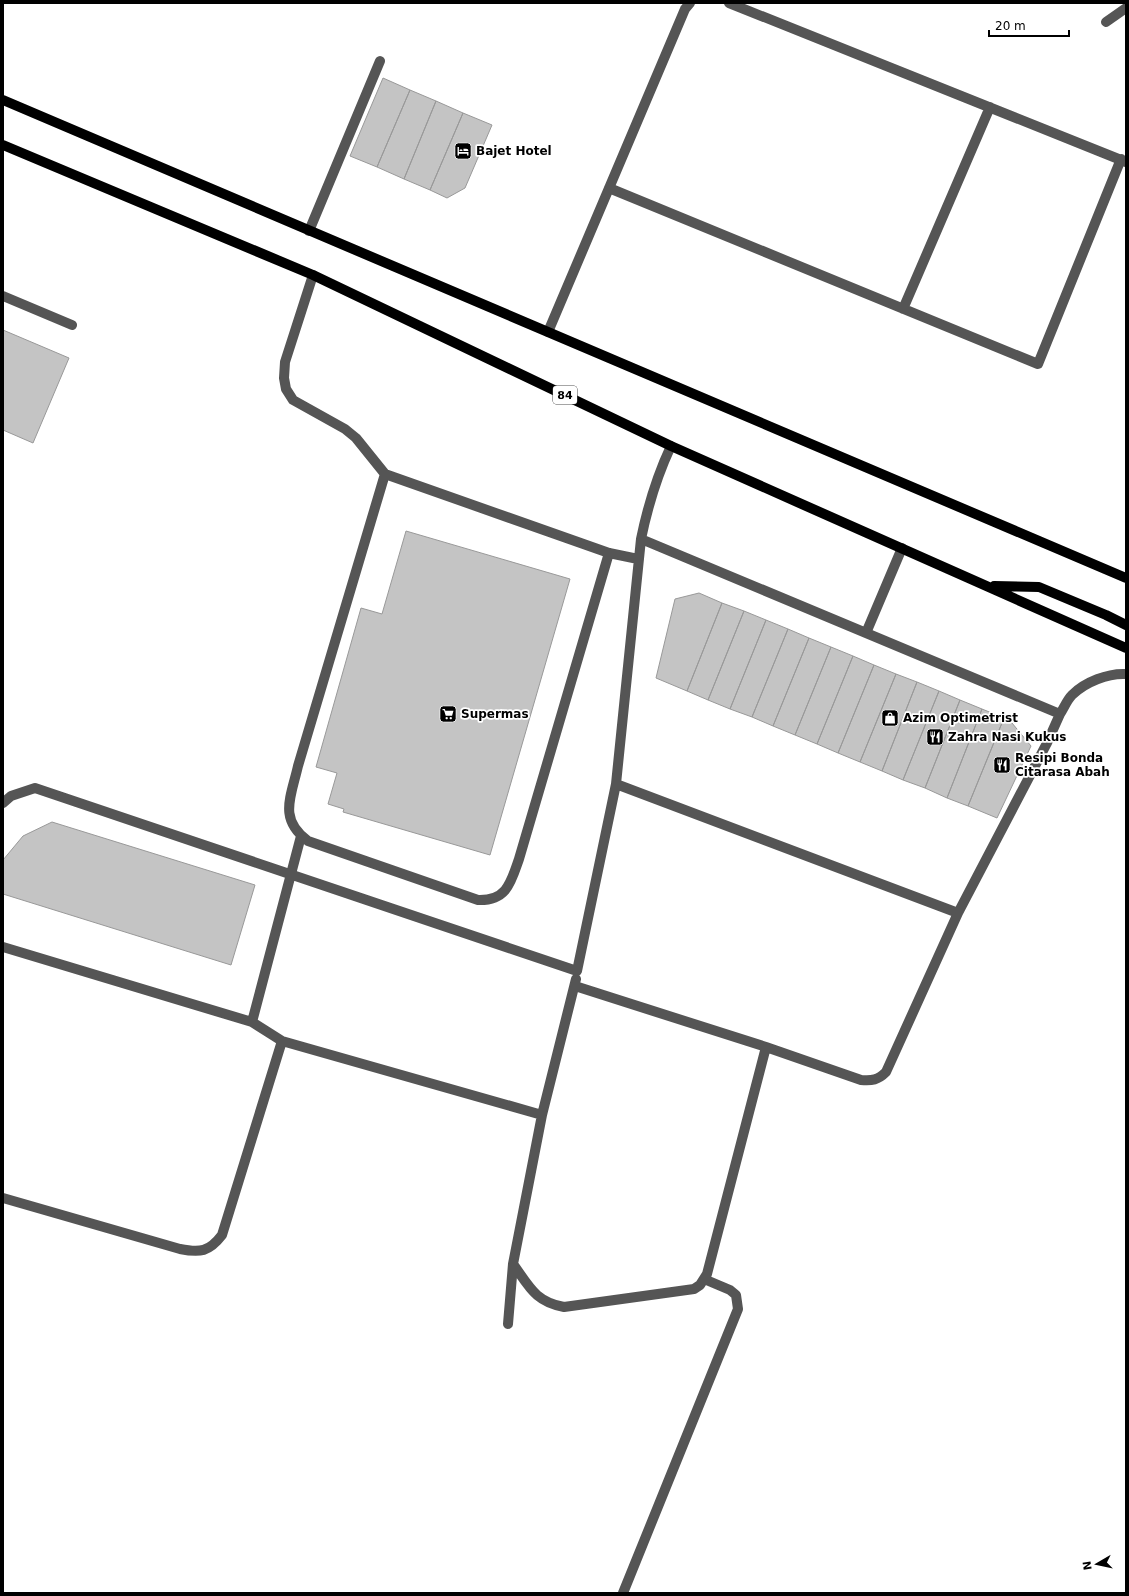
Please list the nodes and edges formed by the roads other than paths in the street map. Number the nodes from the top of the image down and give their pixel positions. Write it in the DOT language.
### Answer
graph roads {
  1 [pos="690,3"];
  2 [pos="729,3"];
  3 [pos="1126,8"];
  4 [pos="1106,22"];
  5 [pos="380,61"];
  6 [pos="3,100"];
  7 [pos="990,108"];
  8 [pos="3,145"];
  9 [pos="1123,160"];
  10 [pos="609,188"];
  11 [pos="309,230"];
  12 [pos="313,275"];
  13 [pos="3,296"];
  14 [pos="903,309"];
  15 [pos="72,325"];
  16 [pos="548,332"];
  17 [pos="671,446"];
  18 [pos="386,474"];
  19 [pos="641,539"];
  20 [pos="902,548"];
  21 [pos="609,553"];
  22 [pos="638,559"];
  23 [pos="1126,578"];
  24 [pos="987,585"];
  25 [pos="1126,625"];
  26 [pos="866,633"];
  27 [pos="1126,648"];
  28 [pos="1126,674"];
  29 [pos="1060,714"];
  30 [pos="616,784"];
  31 [pos="3,802"];
  32 [pos="301,836"];
  33 [pos="291,875"];
  34 [pos="958,913"];
  35 [pos="3,947"];
  36 [pos="577,971"];
  37 [pos="575,986"];
  38 [pos="252,1022"];
  39 [pos="282,1041"];
  40 [pos="766,1047"];
  41 [pos="542,1115"];
  42 [pos="3,1198"];
  43 [pos="513,1264"];
  44 [pos="704,1279"];
  45 [pos="508,1324"];
  46 [pos="623,1593"];
  1 -- 10 [label="street"];
  2 -- 7 [label="street"];
  3 -- 4 [label="street"];
  5 -- 11 [label="street"];
  6 -- 11 [label="main road"];
  7 -- 9 [label="street"];
  7 -- 14 [label="street"];
  8 -- 12 [label="main road, 84"];
  9 -- 14 [label="street"];
  10 -- 14 [label="street"];
  10 -- 16 [label="street"];
  11 -- 16 [label="main road"];
  12 -- 17 [label="main road, 84"];
  12 -- 18 [label="street"];
  13 -- 15 [label="street"];
  16 -- 23 [label="main road"];
  17 -- 19 [label="street"];
  17 -- 20 [label="main road, 84"];
  18 -- 21 [label="street"];
  18 -- 32 [label="street"];
  19 -- 22 [label="street"];
  19 -- 26 [label="street"];
  20 -- 24 [label="main road, 84"];
  20 -- 26 [label="street"];
  21 -- 22 [label="street"];
  21 -- 32 [label="street"];
  22 -- 30 [label="street"];
  24 -- 25 [label="main road"];
  24 -- 27 [label="main road, 84"];
  26 -- 29 [label="street"];
  28 -- 29 [label="street"];
  29 -- 34 [label="street"];
  30 -- 34 [label="street"];
  30 -- 36 [label="street"];
  31 -- 33 [label="street"];
  32 -- 33 [label="street"];
  33 -- 36 [label="street"];
  33 -- 38 [label="street"];
  34 -- 40 [label="street"];
  35 -- 38 [label="street"];
  36 -- 37 [label="street"];
  37 -- 40 [label="street"];
  37 -- 41 [label="street"];
  38 -- 39 [label="street"];
  39 -- 41 [label="street"];
  39 -- 42 [label="street"];
  40 -- 44 [label="street"];
  41 -- 43 [label="street"];
  43 -- 44 [label="street"];
  43 -- 45 [label="street"];
  44 -- 46 [label="street"];
}
